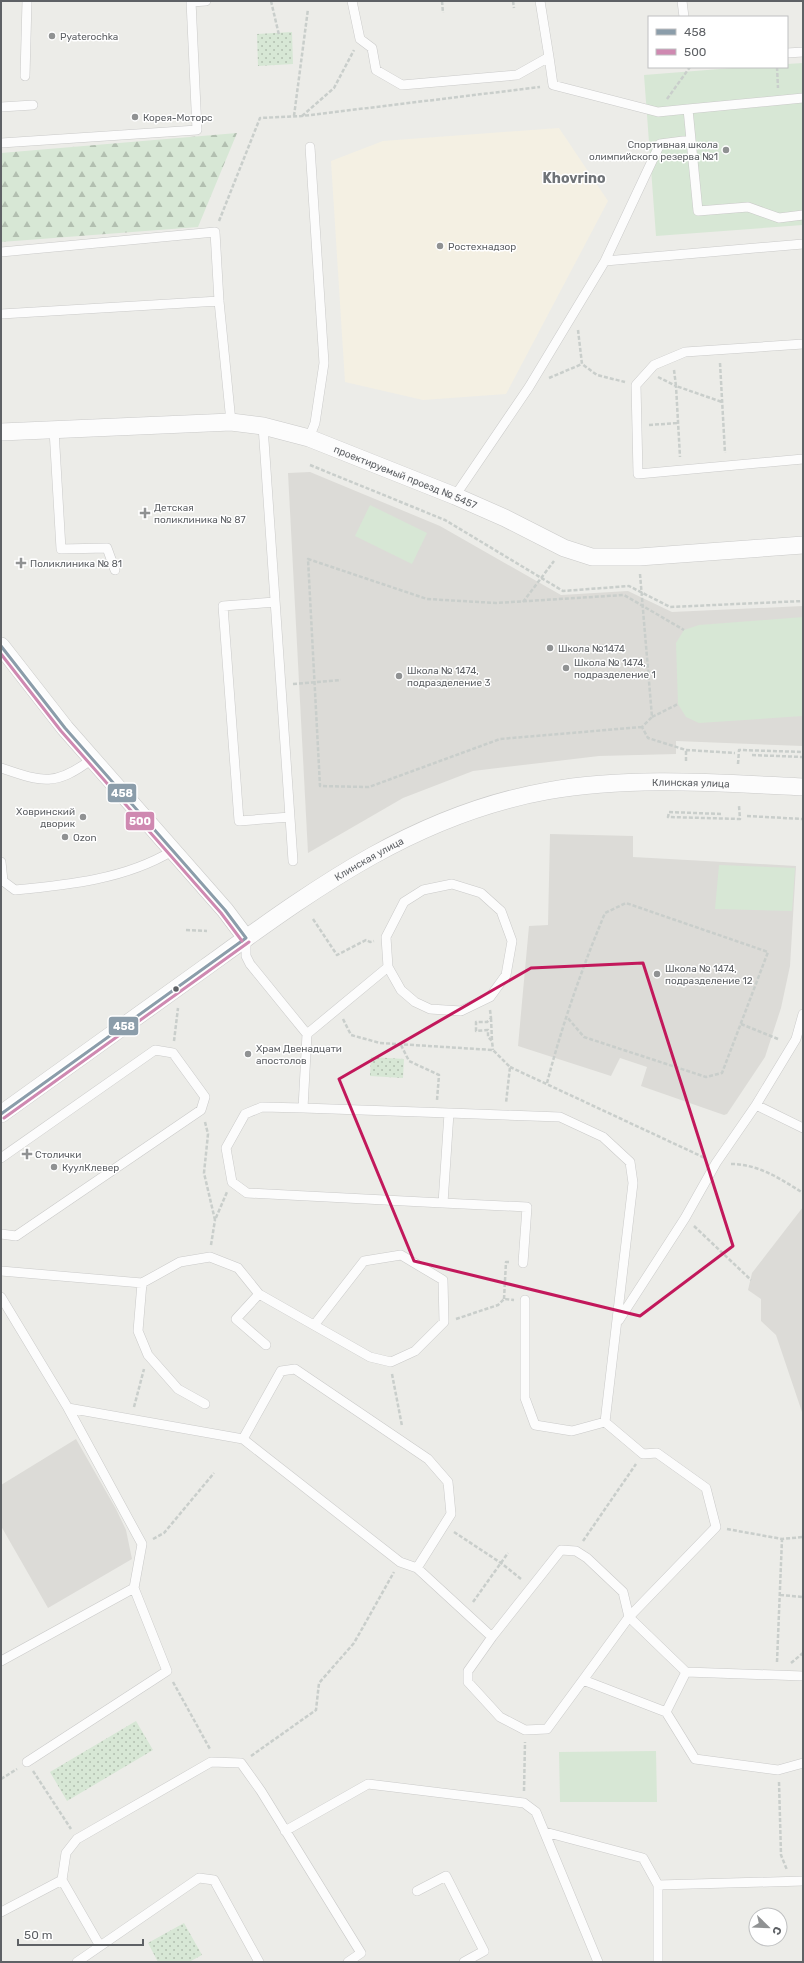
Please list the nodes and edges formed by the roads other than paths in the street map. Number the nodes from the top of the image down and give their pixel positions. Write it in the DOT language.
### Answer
graph roads {
  1 [pos="27,1"];
  2 [pos="191,1"];
  3 [pos="206,1"];
  4 [pos="352,1"];
  5 [pos="540,1"];
  6 [pos="682,1"];
  7 [pos="684,16"];
  8 [pos="803,52"];
  9 [pos="788,53"];
  10 [pos="549,57"];
  11 [pos="25,76"];
  12 [pos="803,98"];
  13 [pos="33,105"];
  14 [pos="1,107"];
  15 [pos="688,109"];
  16 [pos="691,140"];
  17 [pos="1,143"];
  18 [pos="310,146"];
  19 [pos="803,215"];
  20 [pos="803,244"];
  21 [pos="1,252"];
  22 [pos="605,261"];
  23 [pos="219,301"];
  24 [pos="1,314"];
  25 [pos="803,344"];
  26 [pos="231,422"];
  27 [pos="263,426"];
  28 [pos="54,430"];
  29 [pos="1,432"];
  30 [pos="309,438"];
  31 [pos="803,459"];
  32 [pos="455,496"];
  33 [pos="803,545"];
  34 [pos="115,570"];
  35 [pos="275,602"];
  36 [pos="1,646"];
  37 [pos="92,760"];
  38 [pos="1,768"];
  39 [pos="803,787"];
  40 [pos="290,817"];
  41 [pos="172,851"];
  42 [pos="293,861"];
  43 [pos="1,862"];
  44 [pos="246,938"];
  45 [pos="388,967"];
  46 [pos="803,1014"];
  47 [pos="307,1034"];
  48 [pos="756,1105"];
  49 [pos="303,1108"];
  50 [pos="449,1113"];
  51 [pos="1,1114"];
  52 [pos="803,1128"];
  53 [pos="1,1158"];
  54 [pos="443,1203"];
  55 [pos="1,1234"];
  56 [pos="523,1263"];
  57 [pos="1,1271"];
  58 [pos="142,1283"];
  59 [pos="259,1294"];
  60 [pos="1,1298"];
  61 [pos="525,1300"];
  62 [pos="618,1322"];
  63 [pos="315,1324"];
  64 [pos="266,1345"];
  65 [pos="205,1404"];
  66 [pos="68,1408"];
  67 [pos="605,1422"];
  68 [pos="243,1439"];
  69 [pos="417,1568"];
  70 [pos="134,1588"];
  71 [pos="629,1617"];
  72 [pos="492,1637"];
  73 [pos="1,1661"];
  74 [pos="686,1672"];
  75 [pos="803,1676"];
  76 [pos="583,1680"];
  77 [pos="666,1712"];
  78 [pos="27,1762"];
  79 [pos="803,1763"];
  80 [pos="285,1831"];
  81 [pos="545,1832"];
  82 [pos="62,1880"];
  83 [pos="803,1881"];
  84 [pos="658,1885"];
  85 [pos="417,1891"];
  86 [pos="1,1912"];
  87 [pos="100,1946"];
  88 [pos="77,1962"];
  89 [pos="258,1962"];
  90 [pos="348,1962"];
  91 [pos="464,1962"];
  92 [pos="598,1962"];
  93 [pos="658,1962"];
  1 -- 11 [label="lane"];
  2 -- 3 [label="lane"];
  2 -- 17 [label="lane"];
  4 -- 10 [label="lane"];
  5 -- 10 [label="lane"];
  6 -- 7 [label="lane"];
  8 -- 9 [label="lane"];
  10 -- 15 [label="lane"];
  12 -- 15 [label="lane"];
  13 -- 14 [label="lane"];
  15 -- 16 [label="lane"];
  16 -- 19 [label="lane"];
  16 -- 22 [label="lane"];
  18 -- 30 [label="lane"];
  20 -- 22 [label="lane"];
  21 -- 23 [label="lane"];
  22 -- 32 [label="lane"];
  23 -- 24 [label="lane"];
  23 -- 26 [label="lane"];
  25 -- 31 [label="lane"];
  26 -- 27 [label="street, проектируемый проезд № 5457"];
  26 -- 28 [label="street, проектируемый проезд № 5457"];
  27 -- 30 [label="street, проектируемый проезд № 5457"];
  27 -- 35 [label="lane"];
  28 -- 29 [label="street, проектируемый проезд № 5457"];
  28 -- 34 [label="lane"];
  30 -- 32 [label="street, проектируемый проезд № 5457"];
  32 -- 33 [label="street, проектируемый проезд № 5457"];
  35 -- 40 [label="lane"];
  35 -- 40 [label="lane"];
  36 -- 37 [label="street"];
  37 -- 38 [label="lane"];
  37 -- 41 [label="street"];
  39 -- 44 [label="street, Клинская улица"];
  40 -- 42 [label="lane"];
  41 -- 43 [label="lane"];
  41 -- 44 [label="street"];
  44 -- 47 [label="lane"];
  44 -- 51 [label="street, Клинская улица"];
  45 -- 45 [label="lane"];
  45 -- 47 [label="lane"];
  46 -- 48 [label="lane"];
  47 -- 49 [label="lane"];
  48 -- 52 [label="lane"];
  48 -- 62 [label="lane"];
  49 -- 50 [label="lane"];
  49 -- 54 [label="lane"];
  50 -- 54 [label="lane"];
  50 -- 62 [label="lane"];
  53 -- 55 [label="lane"];
  54 -- 56 [label="lane"];
  57 -- 58 [label="lane"];
  58 -- 59 [label="lane"];
  58 -- 65 [label="lane"];
  59 -- 63 [label="lane"];
  59 -- 64 [label="lane"];
  60 -- 66 [label="lane"];
  61 -- 67 [label="lane"];
  62 -- 67 [label="lane"];
  63 -- 63 [label="lane"];
  66 -- 68 [label="lane"];
  66 -- 70 [label="lane"];
  67 -- 71 [label="lane"];
  68 -- 69 [label="lane"];
  68 -- 69 [label="lane"];
  69 -- 72 [label="lane"];
  70 -- 73 [label="lane"];
  70 -- 78 [label="lane"];
  71 -- 72 [label="lane"];
  71 -- 74 [label="lane"];
  71 -- 76 [label="lane"];
  72 -- 76 [label="lane"];
  74 -- 75 [label="lane"];
  74 -- 77 [label="lane"];
  76 -- 77 [label="lane"];
  77 -- 79 [label="lane"];
  80 -- 81 [label="lane"];
  80 -- 82 [label="lane"];
  80 -- 90 [label="lane"];
  81 -- 84 [label="lane"];
  81 -- 92 [label="lane"];
  82 -- 86 [label="lane"];
  82 -- 87 [label="lane"];
  83 -- 84 [label="lane"];
  84 -- 93 [label="lane"];
  85 -- 91 [label="lane"];
  87 -- 88 [label="lane"];
  87 -- 89 [label="lane"];
}
